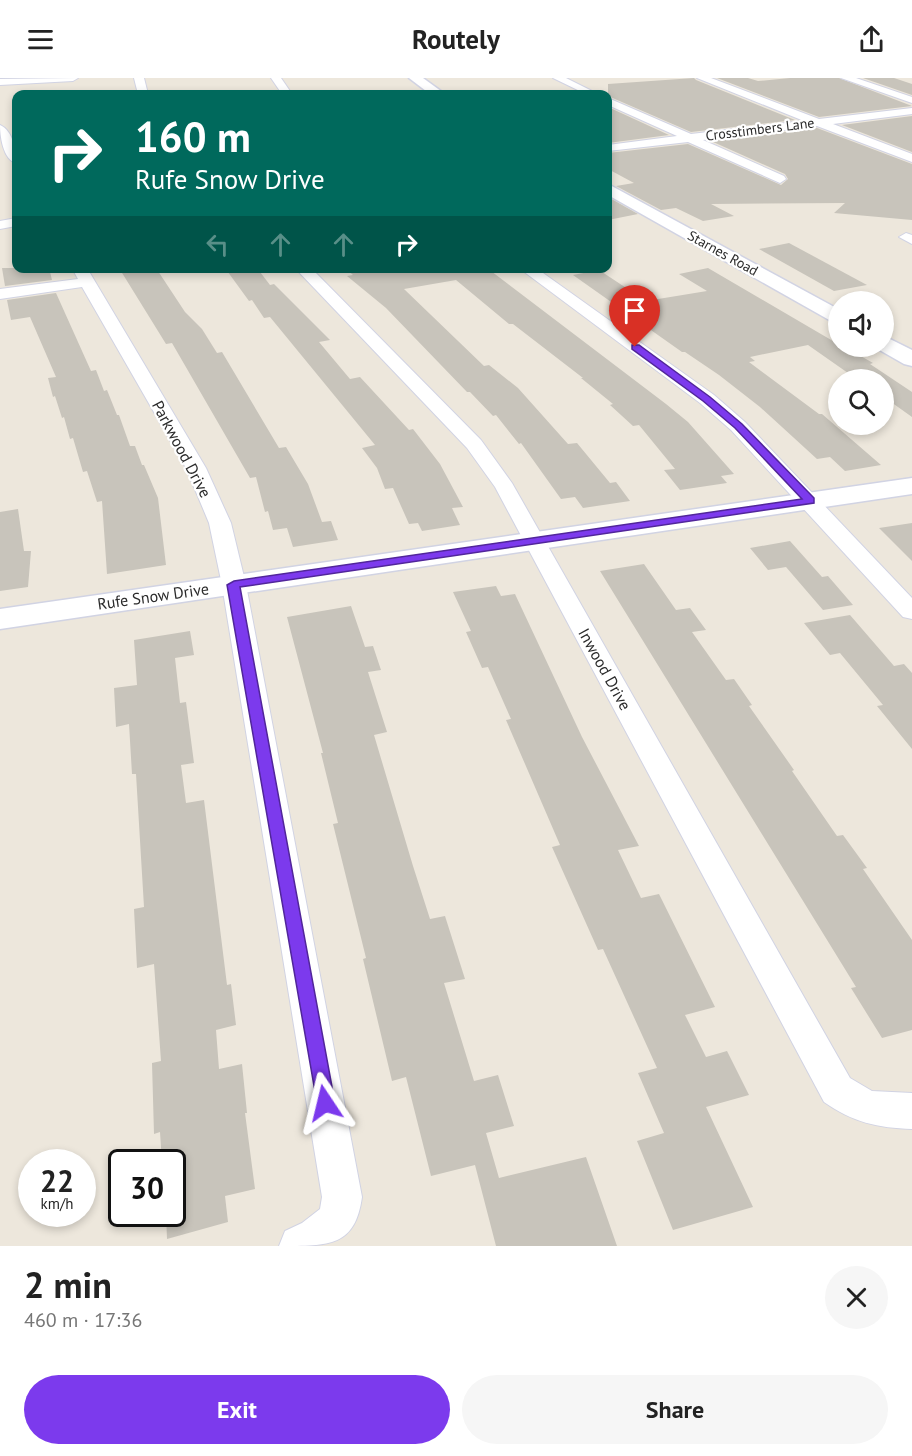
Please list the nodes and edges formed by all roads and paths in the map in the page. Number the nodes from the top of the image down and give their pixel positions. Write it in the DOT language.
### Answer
graph roads {
  1 [pos="73,78"];
  2 [pos="415,78"];
  3 [pos="558,78"];
  4 [pos="702,78"];
  5 [pos="846,78"];
  6 [pos="2,86"];
  7 [pos="432,90"];
  8 [pos="584,90"];
  9 [pos="912,100"];
  10 [pos="612,103"];
  11 [pos="912,111"];
  12 [pos="817,122"];
  13 [pos="0,128"];
  14 [pos="688,138"];
  15 [pos="612,148"];
  16 [pos="12,152"];
  17 [pos="912,158"];
  18 [pos="780,179"];
  19 [pos="612,191"];
  20 [pos="307,273"];
  21 [pos="533,273"];
  22 [pos="83,275"];
  23 [pos="0,294"];
  24 [pos="828,311"];
  25 [pos="894,349"];
  26 [pos="912,359"];
  27 [pos="912,486"];
  28 [pos="810,501"];
  29 [pos="535,541"];
  30 [pos="234,585"];
  31 [pos="912,612"];
  32 [pos="0,618"];
  33 [pos="912,1111"];
  34 [pos="309,1242"];
  1 -- 6 [label="street"];
  2 -- 7 [label="main road"];
  3 -- 8 [label="street"];
  4 -- 12 [label="street"];
  5 -- 9 [label="street"];
  10 -- 14 [label="street"];
  11 -- 12 [label="street, Crosstimbers Lane"];
  12 -- 14 [label="street, Crosstimbers Lane"];
  12 -- 17 [label="street"];
  13 -- 16 [label="street"];
  14 -- 15 [label="street, Crosstimbers Lane"];
  14 -- 18 [label="street"];
  19 -- 24 [label="main road, Starnes Road"];
  20 -- 29 [label="street, Inwood Drive"];
  21 -- 28 [label="street"];
  22 -- 23 [label="street"];
  22 -- 30 [label="street, Parkwood Drive"];
  25 -- 26 [label="main road"];
  27 -- 28 [label="main road, Rufe Snow Drive"];
  28 -- 29 [label="main road, Rufe Snow Drive"];
  28 -- 31 [label="street"];
  29 -- 30 [label="main road, Rufe Snow Drive"];
  29 -- 33 [label="street, Inwood Drive"];
  30 -- 32 [label="main road, Rufe Snow Drive"];
  30 -- 34 [label="street, Parkwood Drive"];
}
